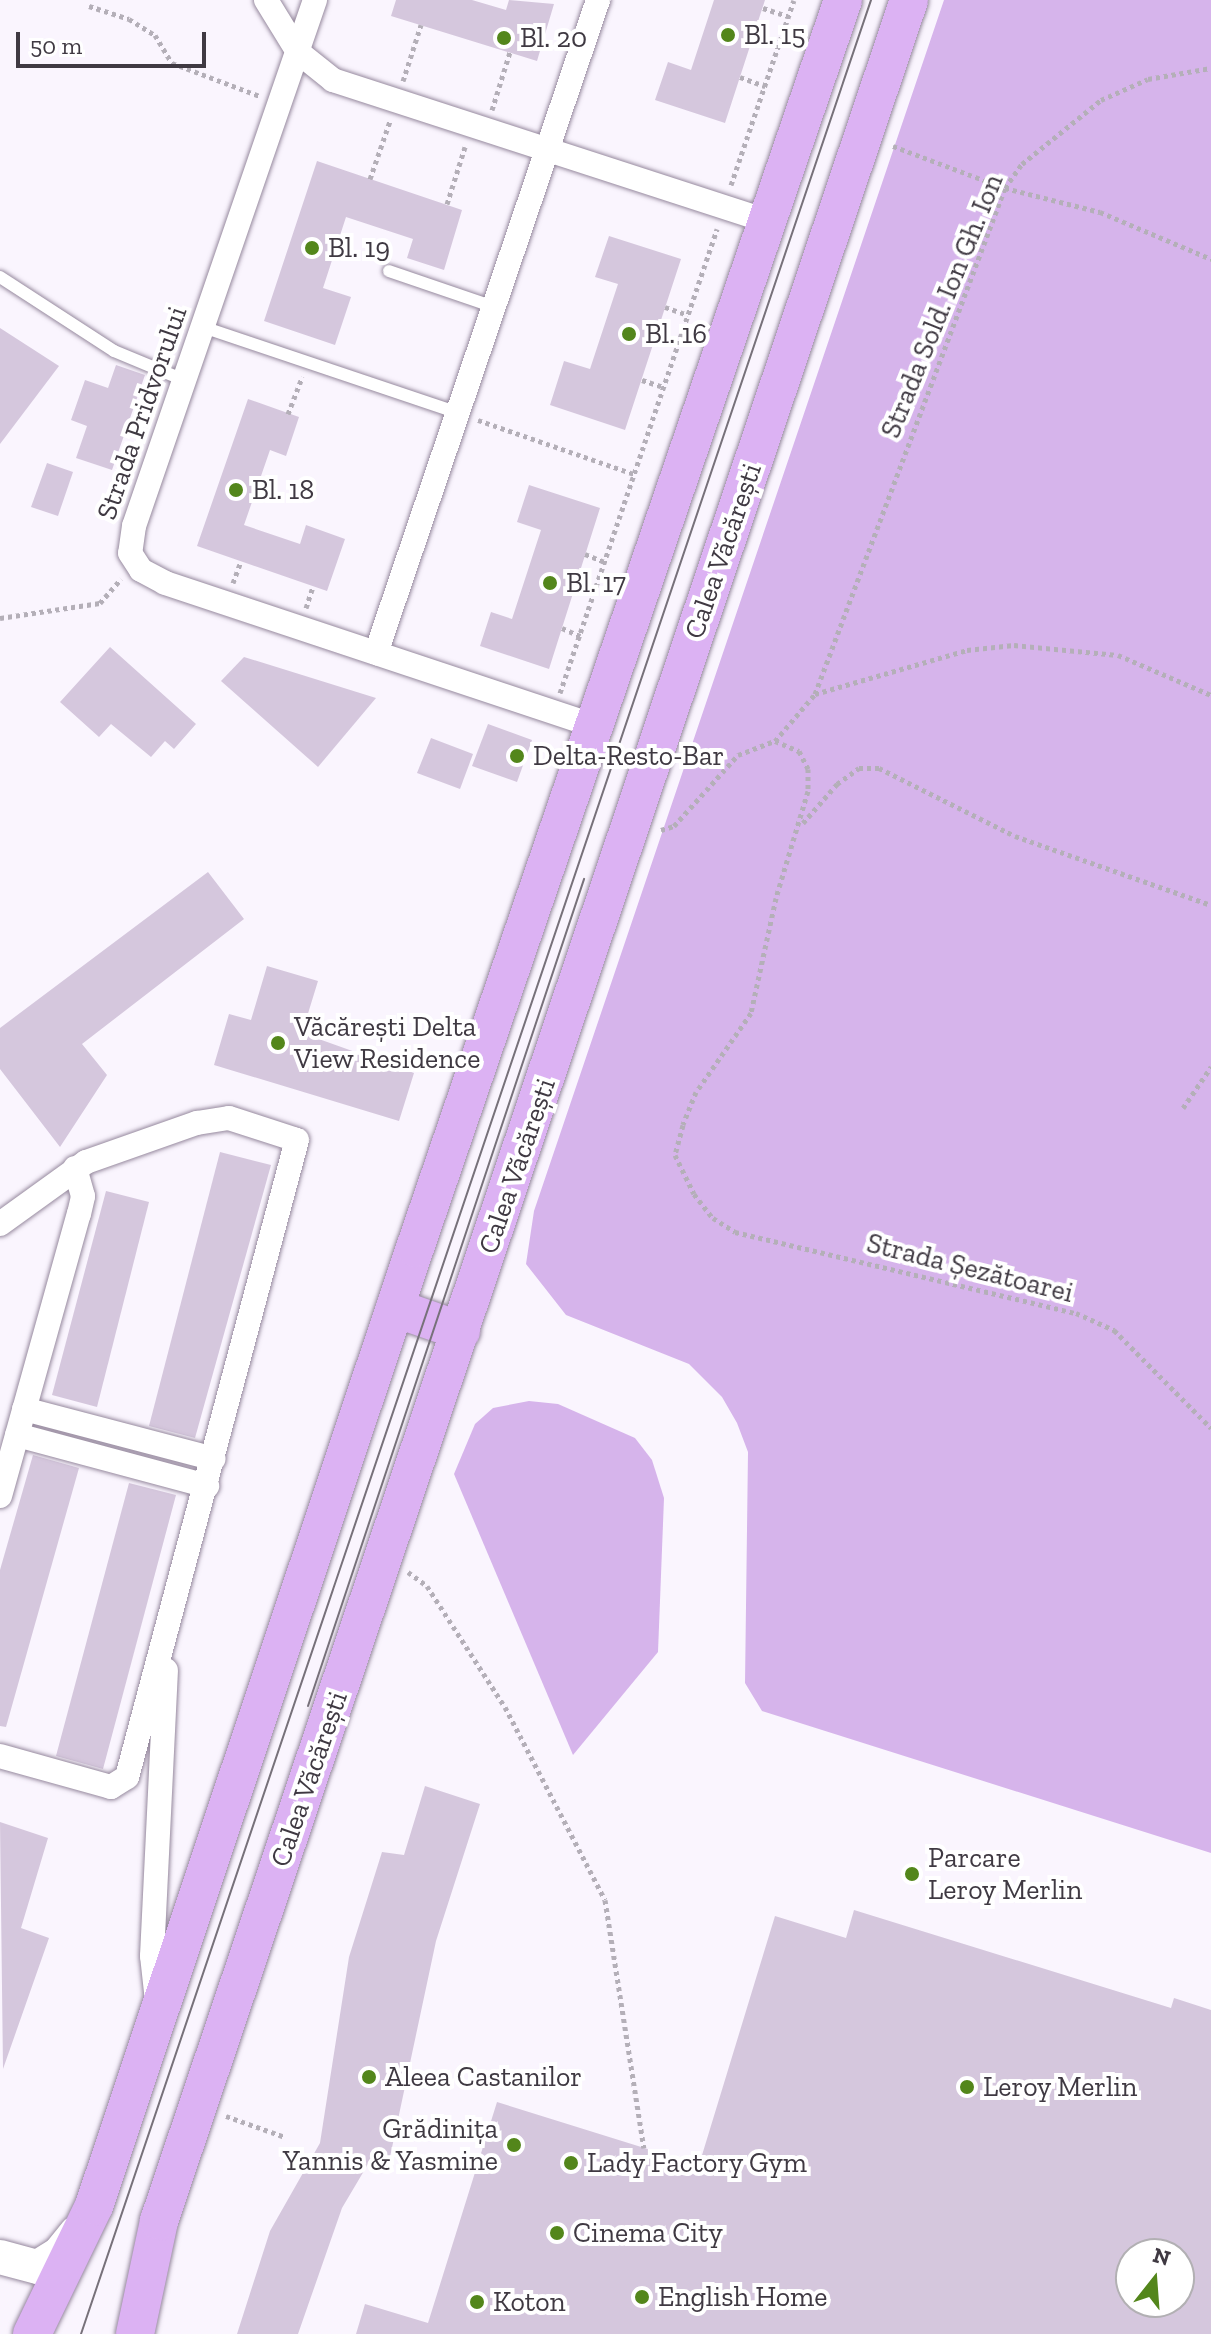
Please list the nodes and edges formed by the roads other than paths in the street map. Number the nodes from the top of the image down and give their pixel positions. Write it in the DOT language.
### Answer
graph roads {
  1 [pos="266,0"];
  2 [pos="315,0"];
  3 [pos="598,0"];
  4 [pos="843,0"];
  5 [pos="909,0"];
  6 [pos="298,52"];
  7 [pos="548,150"];
  8 [pos="768,221"];
  9 [pos="389,271"];
  10 [pos="0,277"];
  11 [pos="494,307"];
  12 [pos="203,327"];
  13 [pos="184,380"];
  14 [pos="458,413"];
  15 [pos="376,653"];
  16 [pos="594,726"];
  17 [pos="75,1168"];
  18 [pos="0,1224"];
  19 [pos="395,1308"];
  20 [pos="461,1331"];
  21 [pos="24,1409"];
  22 [pos="17,1435"];
  23 [pos="214,1459"];
  24 [pos="207,1486"];
  25 [pos="0,1496"];
  26 [pos="169,1624"];
  27 [pos="0,1756"];
  28 [pos="159,2013"];
  29 [pos="94,2206"];
  30 [pos="159,2221"];
  31 [pos="4,2259"];
  32 [pos="39,2332"];
  33 [pos="119,2334"];
  34 [pos="135,2334"];
  1 -- 6 [label="street"];
  2 -- 6 [label="street, Strada Pridvorului"];
  3 -- 7 [label="street"];
  4 -- 8 [label="main road"];
  5 -- 20 [label="main road, Calea Văcărești"];
  6 -- 7 [label="street"];
  6 -- 12 [label="street, Strada Pridvorului"];
  7 -- 8 [label="street"];
  7 -- 11 [label="street"];
  8 -- 16 [label="main road"];
  9 -- 11 [label="lane"];
  10 -- 13 [label="lane"];
  11 -- 14 [label="street"];
  12 -- 13 [label="street, Strada Pridvorului"];
  12 -- 14 [label="lane"];
  13 -- 15 [label="street, Strada Pridvorului"];
  14 -- 15 [label="street"];
  15 -- 16 [label="street, Strada Pridvorului"];
  16 -- 19 [label="main road"];
  17 -- 18 [label="street"];
  17 -- 21 [label="street"];
  17 -- 23 [label="street"];
  19 -- 20 [label="main road"];
  19 -- 28 [label="main road"];
  20 -- 30 [label="main road, Calea Văcărești"];
  21 -- 22 [label="street"];
  21 -- 23 [label="street"];
  22 -- 24 [label="street"];
  22 -- 25 [label="street"];
  23 -- 24 [label="street"];
  24 -- 26 [label="street"];
  26 -- 27 [label="street"];
  26 -- 28 [label="street"];
  28 -- 29 [label="main road"];
  29 -- 31 [label="street"];
  29 -- 32 [label="main road"];
  30 -- 33 [label="street"];
  30 -- 34 [label="main road, Calea Văcărești"];
  31 -- 32 [label="street"];
}
